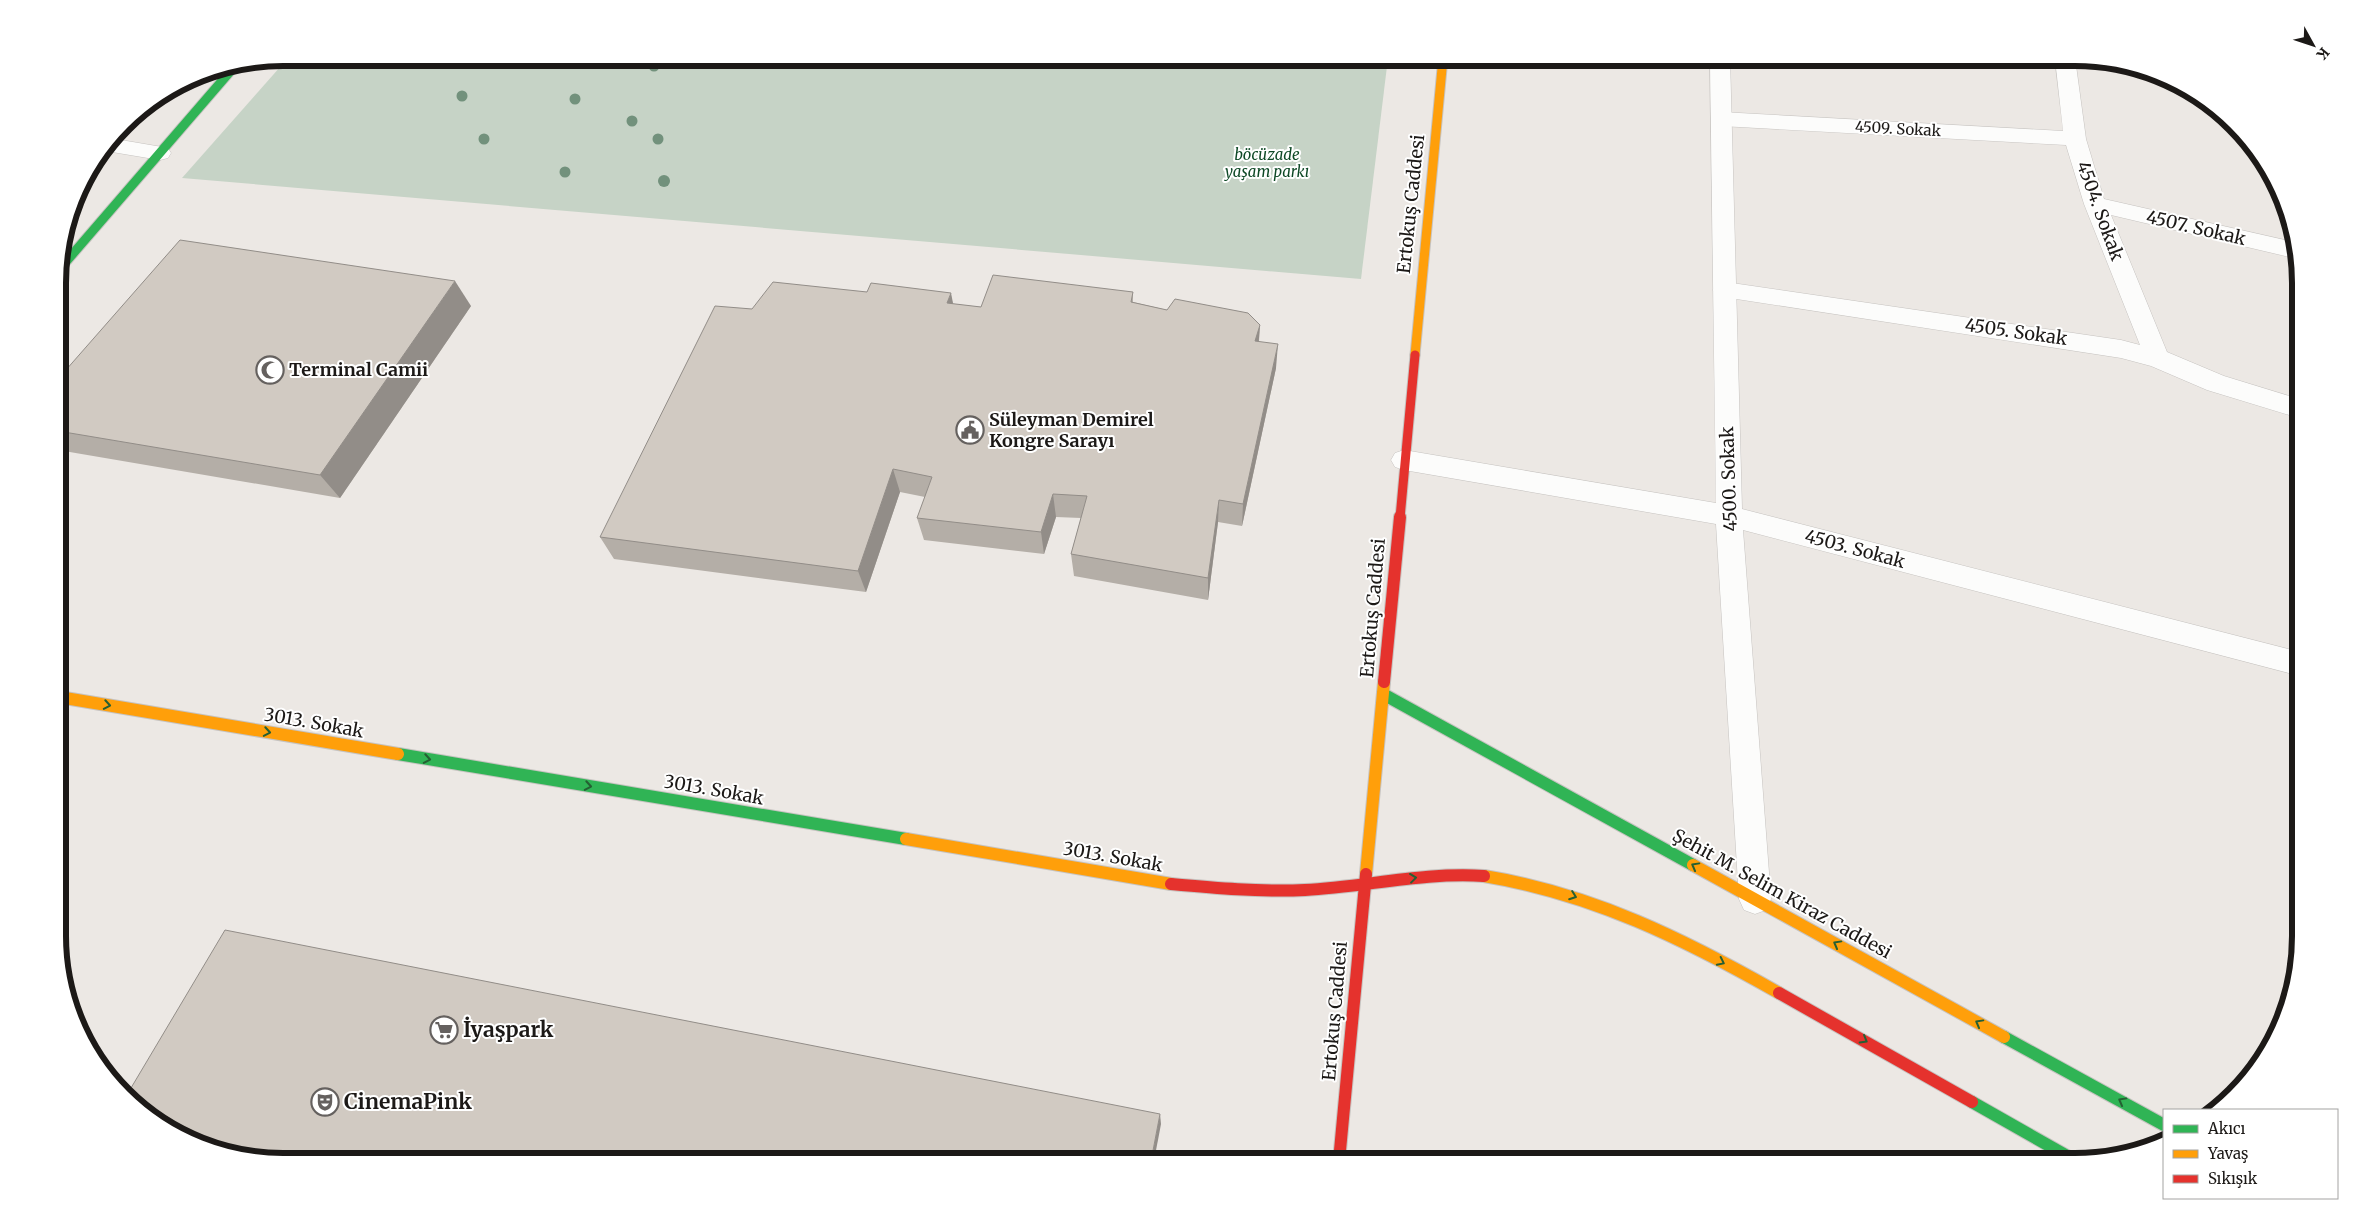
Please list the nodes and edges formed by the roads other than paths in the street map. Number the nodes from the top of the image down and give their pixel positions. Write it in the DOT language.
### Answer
graph roads {
  1 [pos="1442,66"];
  2 [pos="1720,66"];
  3 [pos="2066,66"];
  4 [pos="228,74"];
  5 [pos="1721,119"];
  6 [pos="2075,139"];
  7 [pos="115,146"];
  8 [pos="160,153"];
  9 [pos="2095,204"];
  10 [pos="2289,249"];
  11 [pos="68,260"];
  12 [pos="1725,290"];
  13 [pos="2157,358"];
  14 [pos="2292,407"];
  15 [pos="1404,460"];
  16 [pos="1729,516"];
  17 [pos="2292,662"];
  18 [pos="1383,694"];
  19 [pos="66,698"];
  20 [pos="1365,884"];
  21 [pos="1755,899"];
  22 [pos="2163,1124"];
  23 [pos="1340,1153"];
  24 [pos="2062,1153"];
  1 -- 15 [label="street, Ertokuş Caddesi"];
  2 -- 5 [label="street, 4500. Sokak"];
  3 -- 6 [label="street, 4504. Sokak"];
  4 -- 8 [label="street"];
  5 -- 6 [label="street, 4509. Sokak"];
  5 -- 12 [label="street, 4500. Sokak"];
  6 -- 9 [label="street, 4504. Sokak"];
  7 -- 8 [label="street"];
  8 -- 11 [label="street"];
  9 -- 10 [label="street, 4507. Sokak"];
  9 -- 13 [label="street, 4504. Sokak"];
  12 -- 13 [label="street, 4505. Sokak"];
  12 -- 16 [label="street, 4500. Sokak"];
  13 -- 14 [label="street, 4505. Sokak"];
  15 -- 16 [label="street, 4503. Sokak"];
  15 -- 18 [label="street, Ertokuş Caddesi"];
  16 -- 17 [label="street, 4503. Sokak"];
  16 -- 21 [label="street, 4500. Sokak"];
  18 -- 20 [label="street, Ertokuş Caddesi"];
  21 -- 18 [label="street, Şehit M. Selim Kiraz Caddesi, one-way"];
  19 -- 20 [label="street, 3013. Sokak, one-way"];
  20 -- 23 [label="street, Ertokuş Caddesi"];
  20 -- 24 [label="street, one-way"];
  22 -- 21 [label="street, Şehit M. Selim Kiraz Caddesi, one-way"];
}
